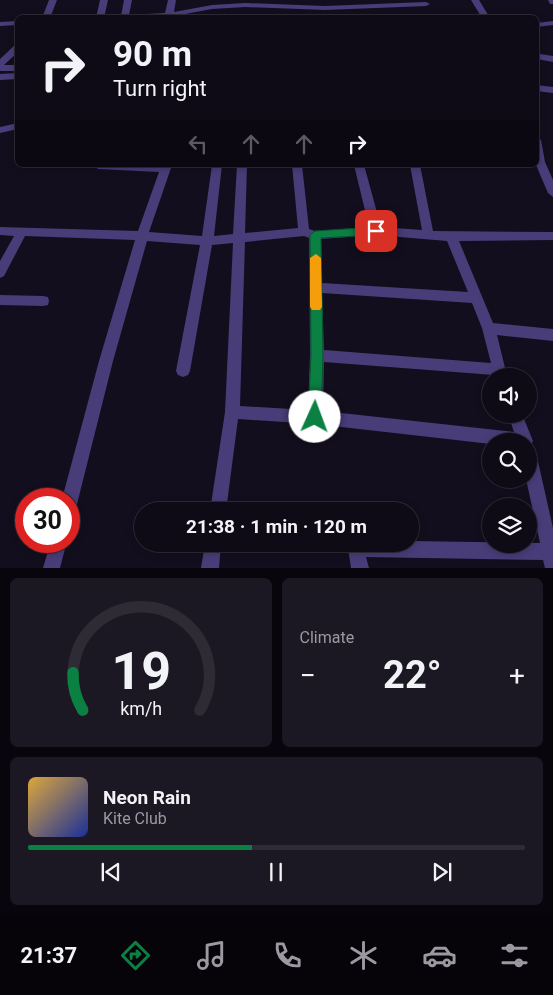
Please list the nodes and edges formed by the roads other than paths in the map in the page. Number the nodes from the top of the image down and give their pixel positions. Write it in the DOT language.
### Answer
graph roads {
  1 [pos="53,0"];
  2 [pos="104,0"];
  3 [pos="128,0"];
  4 [pos="172,0"];
  5 [pos="475,0"];
  6 [pos="380,3"];
  7 [pos="426,4"];
  8 [pos="245,5"];
  9 [pos="327,5"];
  10 [pos="212,7"];
  11 [pos="47,15"];
  12 [pos="101,15"];
  13 [pos="124,15"];
  14 [pos="169,15"];
  15 [pos="211,15"];
  16 [pos="335,15"];
  17 [pos="385,15"];
  18 [pos="484,15"];
  19 [pos="15,23"];
  20 [pos="0,24"];
  21 [pos="553,24"];
  22 [pos="539,25"];
  23 [pos="15,51"];
  24 [pos="540,58"];
  25 [pos="553,58"];
  26 [pos="15,69"];
  27 [pos="0,73"];
  28 [pos="15,76"];
  29 [pos="539,88"];
  30 [pos="553,90"];
  31 [pos="15,127"];
  32 [pos="0,130"];
  33 [pos="539,156"];
  34 [pos="166,167"];
  35 [pos="217,167"];
  36 [pos="242,167"];
  37 [pos="297,167"];
  38 [pos="360,167"];
  39 [pos="415,167"];
  40 [pos="553,193"];
  41 [pos="0,231"];
  42 [pos="376,231"];
  43 [pos="20,232"];
  44 [pos="310,234"];
  45 [pos="142,236"];
  46 [pos="428,236"];
  47 [pos="553,236"];
  48 [pos="452,237"];
  49 [pos="238,238"];
  50 [pos="207,241"];
  51 [pos="0,273"];
  52 [pos="316,288"];
  53 [pos="478,298"];
  54 [pos="0,300"];
  55 [pos="43,302"];
  56 [pos="489,328"];
  57 [pos="553,335"];
  58 [pos="317,355"];
  59 [pos="499,368"];
  60 [pos="183,371"];
  61 [pos="482,371"];
  62 [pos="232,412"];
  63 [pos="315,417"];
  64 [pos="518,423"];
  65 [pos="73,488"];
  66 [pos="536,488"];
  67 [pos="219,502"];
  68 [pos="212,552"];
  69 [pos="55,553"];
  70 [pos="552,556"];
  71 [pos="51,568"];
  72 [pos="210,568"];
  73 [pos="360,568"];
  1 -- 11 [label="street"];
  2 -- 12 [label="street"];
  3 -- 13 [label="street"];
  4 -- 14 [label="street"];
  5 -- 18 [label="street"];
  6 -- 7 [label="street"];
  6 -- 9 [label="street"];
  6 -- 17 [label="street"];
  8 -- 9 [label="street"];
  8 -- 10 [label="street"];
  9 -- 16 [label="street"];
  10 -- 14 [label="street"];
  10 -- 15 [label="street"];
  19 -- 20 [label="street"];
  21 -- 22 [label="street"];
  23 -- 27 [label="street"];
  24 -- 25 [label="street"];
  26 -- 27 [label="street"];
  27 -- 28 [label="street"];
  29 -- 30 [label="street"];
  31 -- 32 [label="street"];
  33 -- 40 [label="street"];
  34 -- 45 [label="street"];
  35 -- 50 [label="street"];
  36 -- 49 [label="street"];
  37 -- 44 [label="street"];
  38 -- 42 [label="street"];
  39 -- 46 [label="street"];
  41 -- 43 [label="street"];
  42 -- 44 [label="street"];
  42 -- 46 [label="street"];
  43 -- 45 [label="street"];
  43 -- 51 [label="street"];
  44 -- 49 [label="street"];
  44 -- 52 [label="street"];
  45 -- 50 [label="street"];
  45 -- 65 [label="street"];
  46 -- 48 [label="street"];
  47 -- 48 [label="street"];
  48 -- 53 [label="street"];
  49 -- 50 [label="street"];
  49 -- 62 [label="street"];
  50 -- 60 [label="street"];
  52 -- 53 [label="street"];
  52 -- 58 [label="street"];
  53 -- 56 [label="street"];
  54 -- 55 [label="street"];
  56 -- 57 [label="street"];
  56 -- 59 [label="street"];
  58 -- 61 [label="street"];
  58 -- 63 [label="street"];
  62 -- 63 [label="street"];
  62 -- 67 [label="street"];
  63 -- 64 [label="street"];
  66 -- 70 [label="street"];
  68 -- 72 [label="street"];
  69 -- 71 [label="street"];
  70 -- 73 [label="street"];
}
